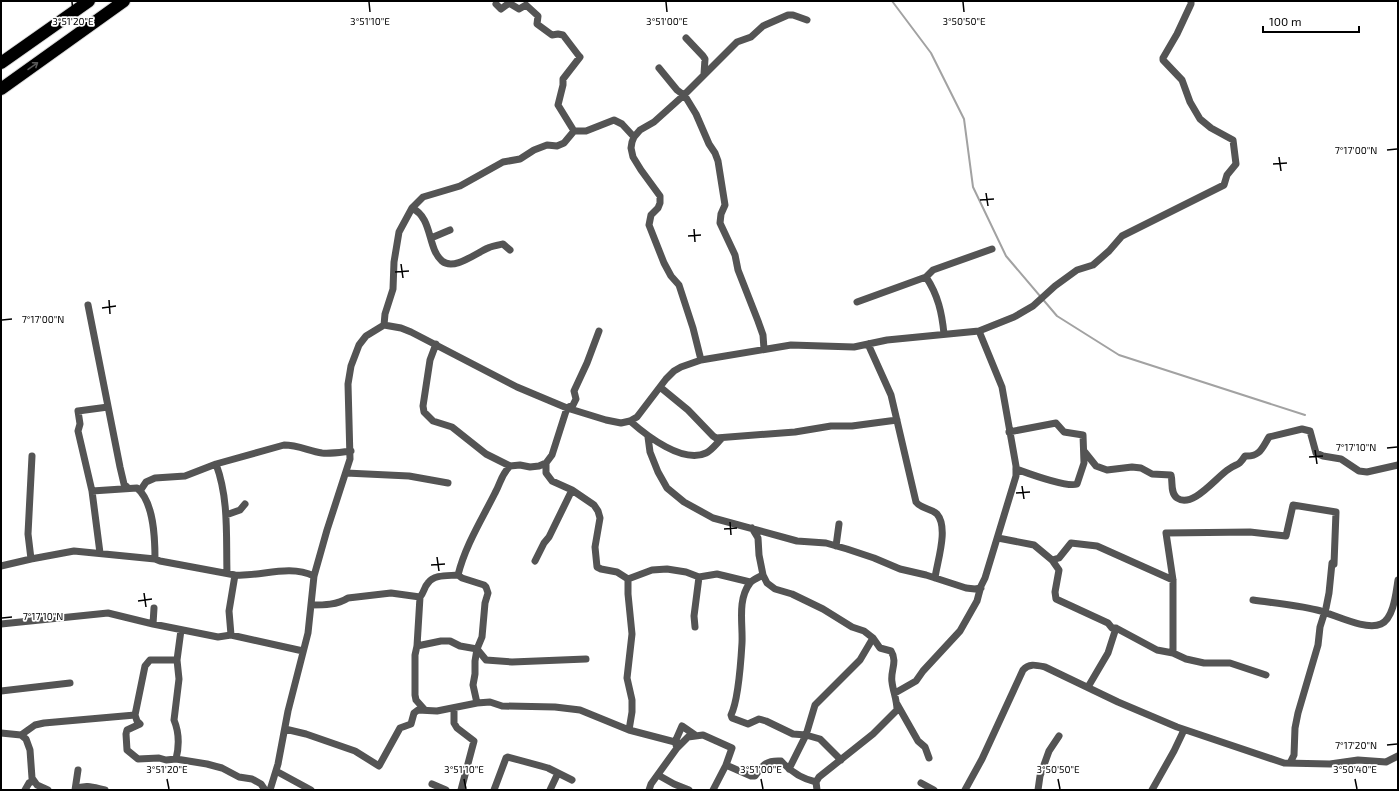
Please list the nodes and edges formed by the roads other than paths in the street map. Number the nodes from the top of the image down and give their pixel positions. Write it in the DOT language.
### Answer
graph roads {
  1 [pos="88,1"];
  2 [pos="124,1"];
  3 [pos="1192,1"];
  4 [pos="496,4"];
  5 [pos="807,20"];
  6 [pos="686,38"];
  7 [pos="1,63"];
  8 [pos="659,68"];
  9 [pos="704,74"];
  10 [pos="1,89"];
  11 [pos="684,95"];
  12 [pos="574,131"];
  13 [pos="634,137"];
  14 [pos="412,208"];
  15 [pos="450,230"];
  16 [pos="431,238"];
  17 [pos="992,249"];
  18 [pos="510,250"];
  19 [pos="926,278"];
  20 [pos="857,302"];
  21 [pos="88,305"];
  22 [pos="384,325"];
  23 [pos="599,331"];
  24 [pos="979,331"];
  25 [pos="944,334"];
  26 [pos="436,344"];
  27 [pos="868,344"];
  28 [pos="764,349"];
  29 [pos="701,360"];
  30 [pos="660,387"];
  31 [pos="108,407"];
  32 [pos="567,408"];
  33 [pos="897,420"];
  34 [pos="630,421"];
  35 [pos="1009,432"];
  36 [pos="648,437"];
  37 [pos="722,438"];
  38 [pos="351,451"];
  39 [pos="1084,452"];
  40 [pos="32,456"];
  41 [pos="546,463"];
  42 [pos="216,464"];
  43 [pos="1398,465"];
  44 [pos="510,466"];
  45 [pos="1016,469"];
  46 [pos="346,473"];
  47 [pos="448,483"];
  48 [pos="128,488"];
  49 [pos="572,490"];
  50 [pos="92,491"];
  51 [pos="140,491"];
  52 [pos="245,504"];
  53 [pos="226,516"];
  54 [pos="839,524"];
  55 [pos="752,528"];
  56 [pos="998,538"];
  57 [pos="836,546"];
  58 [pos="100,553"];
  59 [pos="31,559"];
  60 [pos="155,559"];
  61 [pos="1052,560"];
  62 [pos="535,561"];
  63 [pos="1,566"];
  64 [pos="936,568"];
  65 [pos="231,574"];
  66 [pos="458,575"];
  67 [pos="763,575"];
  68 [pos="926,575"];
  69 [pos="314,576"];
  70 [pos="699,577"];
  71 [pos="935,578"];
  72 [pos="628,579"];
  73 [pos="1173,580"];
  74 [pos="1398,580"];
  75 [pos="750,582"];
  76 [pos="981,588"];
  77 [pos="420,597"];
  78 [pos="1253,600"];
  79 [pos="311,605"];
  80 [pos="154,608"];
  81 [pos="1324,612"];
  82 [pos="1,624"];
  83 [pos="153,624"];
  84 [pos="695,627"];
  85 [pos="1116,628"];
  86 [pos="181,630"];
  87 [pos="231,635"];
  88 [pos="873,638"];
  89 [pos="417,646"];
  90 [pos="477,650"];
  91 [pos="303,651"];
  92 [pos="1173,653"];
  93 [pos="586,659"];
  94 [pos="177,660"];
  95 [pos="1266,675"];
  96 [pos="70,682"];
  97 [pos="1088,687"];
  98 [pos="1,691"];
  99 [pos="895,693"];
  100 [pos="478,703"];
  101 [pos="897,704"];
  102 [pos="454,708"];
  103 [pos="424,709"];
  104 [pos="135,715"];
  105 [pos="285,729"];
  106 [pos="629,730"];
  107 [pos="1184,730"];
  108 [pos="1,733"];
  109 [pos="20,735"];
  110 [pos="695,735"];
  111 [pos="806,735"];
  112 [pos="1059,736"];
  113 [pos="676,745"];
  114 [pos="1294,755"];
  115 [pos="1398,756"];
  116 [pos="929,758"];
  117 [pos="176,759"];
  118 [pos="841,760"];
  119 [pos="1290,763"];
  120 [pos="1299,764"];
  121 [pos="726,765"];
  122 [pos="78,770"];
  123 [pos="789,770"];
  124 [pos="558,773"];
  125 [pos="275,774"];
  126 [pos="658,775"];
  127 [pos="572,780"];
  128 [pos="33,781"];
  129 [pos="816,782"];
  130 [pos="921,783"];
  131 [pos="432,784"];
  132 [pos="263,787"];
  133 [pos="75,789"];
  134 [pos="1155,789"];
  135 [pos="25,790"];
  136 [pos="48,790"];
  137 [pos="105,790"];
  138 [pos="270,790"];
  139 [pos="311,790"];
  140 [pos="446,790"];
  141 [pos="460,790"];
  142 [pos="494,790"];
  143 [pos="550,790"];
  144 [pos="649,790"];
  145 [pos="689,790"];
  146 [pos="713,790"];
  147 [pos="817,790"];
  148 [pos="934,790"];
  149 [pos="965,790"];
  150 [pos="1038,790"];
  1 -- 7 [label="highway"];
  10 -- 2 [label="highway, one-way"];
  3 -- 24 [label="street"];
  4 -- 12 [label="street"];
  5 -- 9 [label="street"];
  6 -- 9 [label="street"];
  8 -- 11 [label="street"];
  9 -- 11 [label="street"];
  11 -- 13 [label="street"];
  11 -- 28 [label="street"];
  12 -- 13 [label="street"];
  12 -- 14 [label="street"];
  13 -- 29 [label="street"];
  14 -- 16 [label="street"];
  14 -- 22 [label="street"];
  15 -- 16 [label="street"];
  16 -- 18 [label="street"];
  17 -- 19 [label="street"];
  19 -- 20 [label="street"];
  19 -- 25 [label="street"];
  21 -- 31 [label="street"];
  22 -- 26 [label="street"];
  22 -- 38 [label="street"];
  23 -- 32 [label="street"];
  24 -- 25 [label="street"];
  24 -- 35 [label="street"];
  25 -- 27 [label="street"];
  26 -- 32 [label="street"];
  26 -- 44 [label="street"];
  27 -- 28 [label="street"];
  27 -- 33 [label="street"];
  28 -- 29 [label="street"];
  29 -- 30 [label="street"];
  30 -- 34 [label="street"];
  30 -- 37 [label="street"];
  31 -- 48 [label="street"];
  31 -- 50 [label="street"];
  32 -- 34 [label="street"];
  32 -- 41 [label="street"];
  33 -- 37 [label="street"];
  33 -- 64 [label="street"];
  34 -- 36 [label="street"];
  35 -- 39 [label="street"];
  35 -- 45 [label="street"];
  36 -- 37 [label="street"];
  36 -- 55 [label="street"];
  38 -- 42 [label="street"];
  38 -- 46 [label="street"];
  39 -- 43 [label="street"];
  39 -- 45 [label="street"];
  40 -- 59 [label="street"];
  41 -- 44 [label="street"];
  41 -- 49 [label="street"];
  42 -- 51 [label="street"];
  42 -- 53 [label="street"];
  44 -- 66 [label="street"];
  45 -- 56 [label="street"];
  46 -- 47 [label="street"];
  46 -- 69 [label="street"];
  48 -- 50 [label="street"];
  48 -- 51 [label="street"];
  49 -- 62 [label="street"];
  49 -- 72 [label="street"];
  50 -- 58 [label="street"];
  51 -- 60 [label="street"];
  52 -- 53 [label="street"];
  53 -- 65 [label="street"];
  54 -- 57 [label="street"];
  55 -- 57 [label="street"];
  55 -- 67 [label="street"];
  56 -- 61 [label="street"];
  56 -- 76 [label="street"];
  57 -- 68 [label="street"];
  58 -- 59 [label="street"];
  58 -- 60 [label="street"];
  59 -- 63 [label="street"];
  60 -- 65 [label="street"];
  61 -- 73 [label="street"];
  61 -- 85 [label="street"];
  64 -- 68 [label="street"];
  64 -- 71 [label="street"];
  65 -- 69 [label="street"];
  65 -- 87 [label="street"];
  66 -- 77 [label="street"];
  66 -- 90 [label="street"];
  67 -- 75 [label="street"];
  67 -- 88 [label="street"];
  68 -- 71 [label="street"];
  69 -- 79 [label="street"];
  70 -- 72 [label="street"];
  70 -- 75 [label="street"];
  70 -- 84 [label="street"];
  71 -- 76 [label="street"];
  72 -- 106 [label="street"];
  73 -- 81 [label="street"];
  73 -- 92 [label="street"];
  74 -- 81 [label="street"];
  75 -- 111 [label="street"];
  76 -- 99 [label="street"];
  77 -- 79 [label="street"];
  77 -- 89 [label="street"];
  78 -- 81 [label="street"];
  79 -- 91 [label="street"];
  80 -- 83 [label="street"];
  81 -- 114 [label="street"];
  82 -- 83 [label="street"];
  83 -- 86 [label="street"];
  85 -- 92 [label="street"];
  85 -- 97 [label="street"];
  86 -- 87 [label="street"];
  86 -- 94 [label="street"];
  87 -- 91 [label="street"];
  88 -- 99 [label="street"];
  88 -- 111 [label="street"];
  89 -- 90 [label="street"];
  89 -- 103 [label="street"];
  90 -- 93 [label="street"];
  90 -- 100 [label="street"];
  91 -- 105 [label="street"];
  92 -- 95 [label="street"];
  94 -- 104 [label="street"];
  94 -- 117 [label="street"];
  96 -- 98 [label="street"];
  97 -- 107 [label="street"];
  97 -- 149 [label="street"];
  99 -- 101 [label="street"];
  100 -- 102 [label="street"];
  100 -- 106 [label="street"];
  101 -- 116 [label="street"];
  101 -- 118 [label="street"];
  102 -- 103 [label="street"];
  102 -- 141 [label="street"];
  103 -- 105 [label="street"];
  104 -- 109 [label="street"];
  104 -- 117 [label="street"];
  105 -- 125 [label="street"];
  106 -- 113 [label="street"];
  107 -- 119 [label="street"];
  107 -- 134 [label="street"];
  108 -- 109 [label="street"];
  109 -- 128 [label="street"];
  110 -- 113 [label="street"];
  110 -- 113 [label="street"];
  110 -- 121 [label="street"];
  111 -- 118 [label="street"];
  111 -- 123 [label="street"];
  112 -- 150 [label="street"];
  113 -- 126 [label="street"];
  114 -- 119 [label="street"];
  114 -- 120 [label="street"];
  115 -- 120 [label="street"];
  117 -- 132 [label="street"];
  118 -- 129 [label="street"];
  119 -- 120 [label="street"];
  121 -- 123 [label="street"];
  121 -- 146 [label="street"];
  122 -- 133 [label="street"];
  123 -- 129 [label="street"];
  124 -- 127 [label="street"];
  124 -- 142 [label="street"];
  124 -- 143 [label="street"];
  125 -- 132 [label="street"];
  125 -- 138 [label="street"];
  125 -- 139 [label="street"];
  126 -- 144 [label="street"];
  126 -- 145 [label="street"];
  128 -- 135 [label="street"];
  128 -- 136 [label="street"];
  129 -- 147 [label="street"];
  130 -- 148 [label="street"];
  131 -- 140 [label="street"];
  133 -- 137 [label="street"];
}
